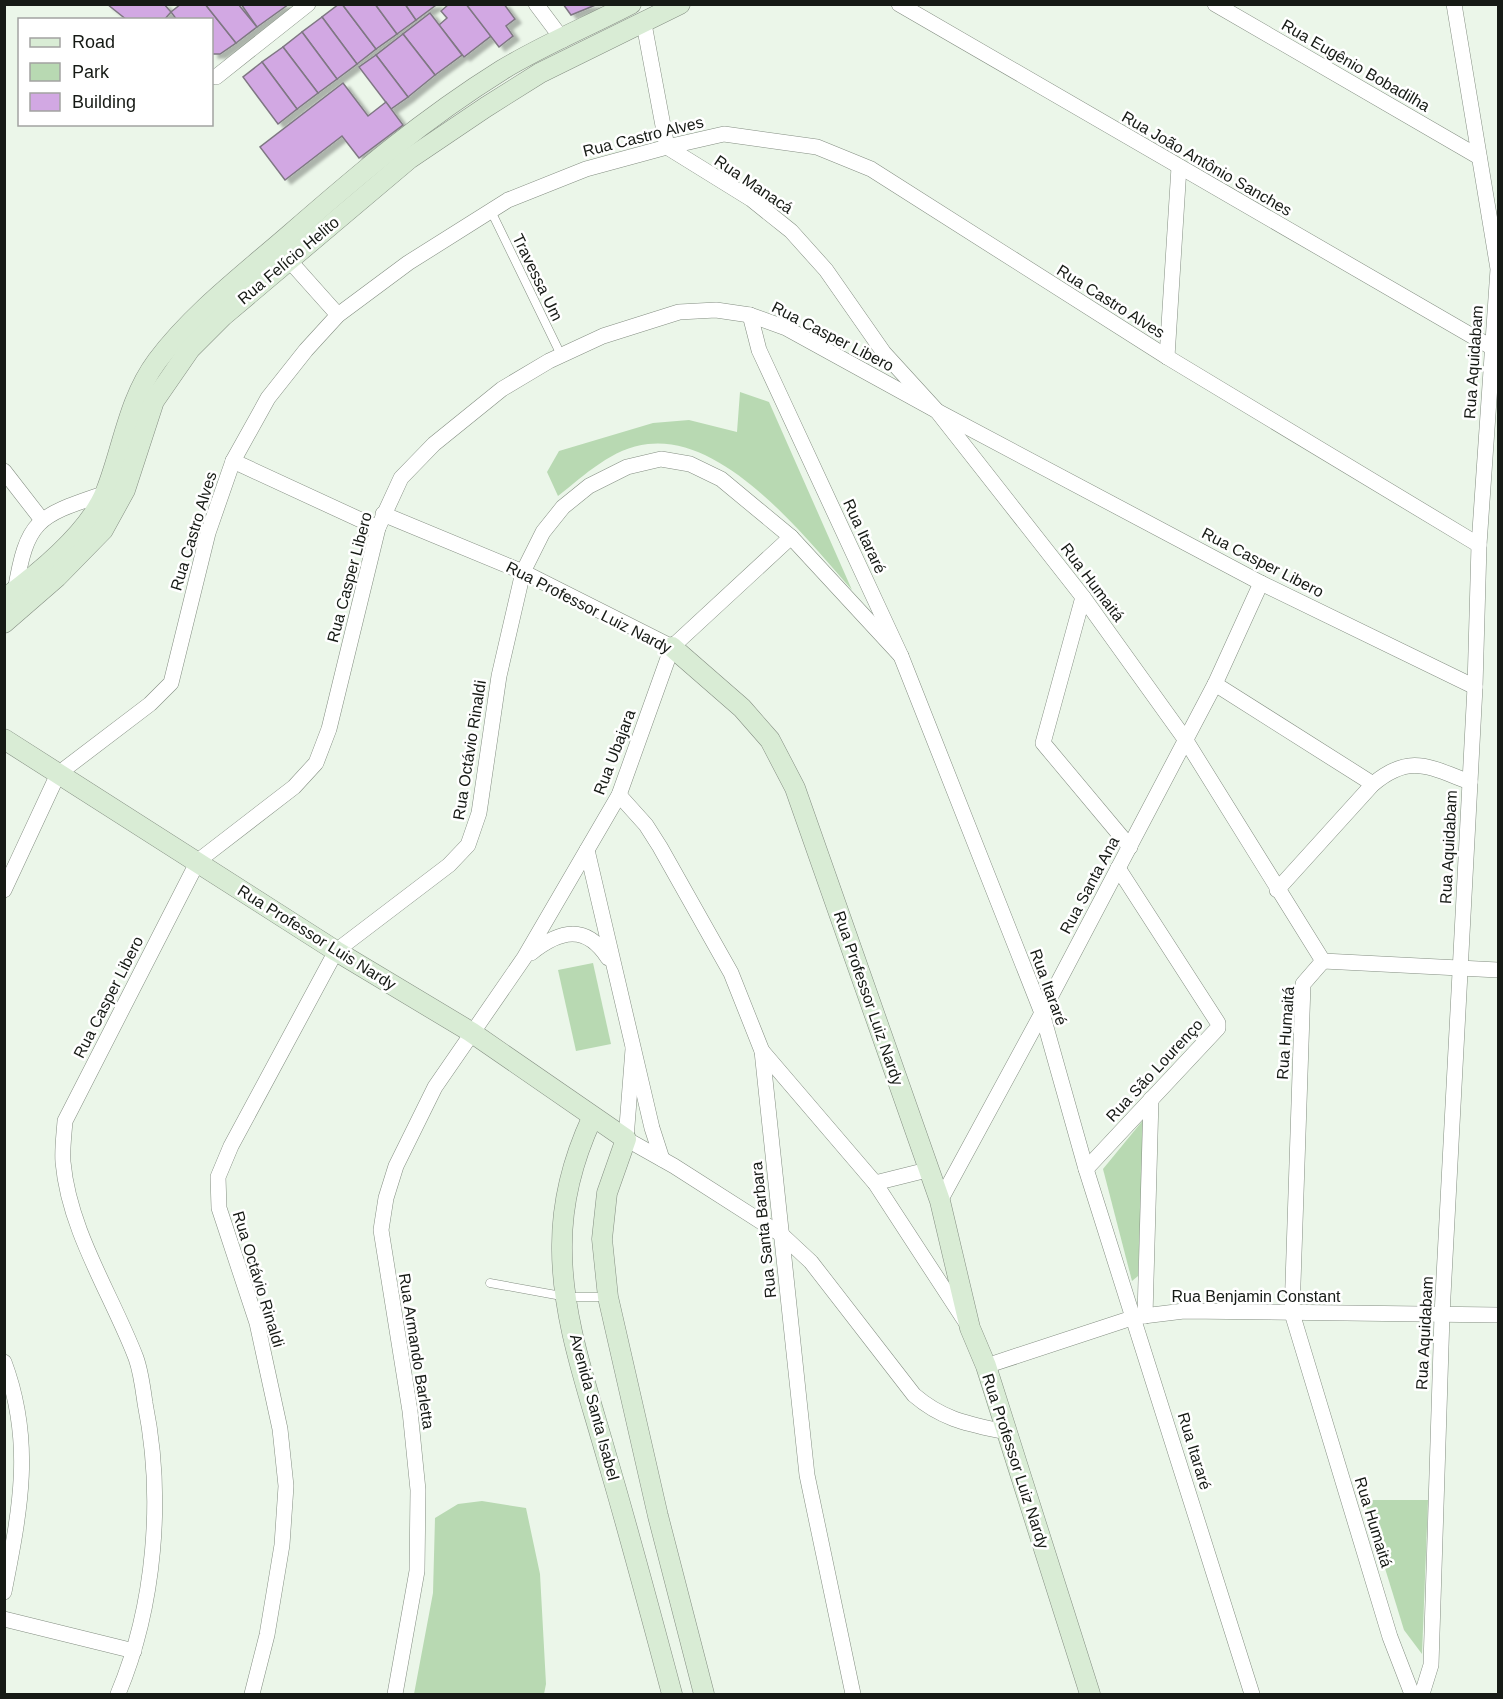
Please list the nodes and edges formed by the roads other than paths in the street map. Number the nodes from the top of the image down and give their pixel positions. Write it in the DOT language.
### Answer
graph roads {
  1 [pos="308,4"];
  2 [pos="537,4"];
  3 [pos="631,4"];
  4 [pos="680,4"];
  5 [pos="898,4"];
  6 [pos="1215,4"];
  7 [pos="1454,4"];
  8 [pos="644,24"];
  9 [pos="563,40"];
  10 [pos="216,77"];
  11 [pos="667,147"];
  12 [pos="1479,157"];
  13 [pos="1179,167"];
  14 [pos="490,211"];
  15 [pos="288,259"];
  16 [pos="338,315"];
  17 [pos="750,315"];
  18 [pos="1495,350"];
  19 [pos="561,355"];
  20 [pos="1167,357"];
  21 [pos="936,411"];
  22 [pos="233,461"];
  23 [pos="4,471"];
  24 [pos="106,493"];
  25 [pos="42,520"];
  26 [pos="380,521"];
  27 [pos="791,537"];
  28 [pos="1479,545"];
  29 [pos="523,572"];
  30 [pos="1261,583"];
  31 [pos="10,595"];
  32 [pos="1083,597"];
  33 [pos="4,623"];
  34 [pos="672,647"];
  35 [pos="901,656"];
  36 [pos="1215,684"];
  37 [pos="1475,687"];
  38 [pos="4,739"];
  39 [pos="1185,739"];
  40 [pos="58,774"];
  41 [pos="1470,782"];
  42 [pos="1373,784"];
  43 [pos="619,795"];
  44 [pos="1130,847"];
  45 [pos="587,850"];
  46 [pos="198,861"];
  47 [pos="1118,868"];
  48 [pos="4,890"];
  49 [pos="1277,890"];
  50 [pos="336,951"];
  51 [pos="524,958"];
  52 [pos="1323,961"];
  53 [pos="613,966"];
  54 [pos="1460,968"];
  55 [pos="1498,970"];
  56 [pos="1042,1013"];
  57 [pos="471,1032"];
  58 [pos="633,1049"];
  59 [pos="762,1051"];
  60 [pos="1151,1099"];
  61 [pos="592,1118"];
  62 [pos="626,1139"];
  63 [pos="662,1159"];
  64 [pos="927,1170"];
  65 [pos="1086,1170"];
  66 [pos="875,1183"];
  67 [pos="940,1201"];
  68 [pos="782,1235"];
  69 [pos="490,1283"];
  70 [pos="567,1297"];
  71 [pos="608,1297"];
  72 [pos="1292,1313"];
  73 [pos="1442,1315"];
  74 [pos="1498,1315"];
  75 [pos="1140,1316"];
  76 [pos="970,1328"];
  77 [pos="4,1362"];
  78 [pos="986,1366"];
  79 [pos="1006,1432"];
  80 [pos="4,1592"];
  81 [pos="4,1619"];
  82 [pos="134,1651"];
  83 [pos="118,1695"];
  84 [pos="252,1695"];
  85 [pos="395,1695"];
  86 [pos="672,1695"];
  87 [pos="704,1695"];
  88 [pos="853,1695"];
  89 [pos="1090,1695"];
  90 [pos="1252,1695"];
  91 [pos="1412,1695"];
  92 [pos="1422,1695"];
  1 -- 10 [label="street"];
  2 -- 9 [label="street"];
  3 -- 9 [label="main road, Rua Felício Helito"];
  4 -- 8 [label="main road, Rua Felício Helito"];
  5 -- 13 [label="street, Rua João Antônio Sanches"];
  6 -- 12 [label="street, Rua Eugênio Bobadilha"];
  7 -- 12 [label="street, Rua Aquidabam"];
  8 -- 11 [label="street"];
  8 -- 15 [label="main road, Rua Felício Helito"];
  9 -- 24 [label="main road, Rua Felício Helito"];
  11 -- 14 [label="street, Rua Castro Alves"];
  11 -- 20 [label="street, Rua Castro Alves"];
  11 -- 21 [label="street, Rua Manacá"];
  12 -- 18 [label="street, Rua Aquidabam"];
  13 -- 18 [label="street, Rua João Antônio Sanches"];
  13 -- 20 [label="street"];
  14 -- 16 [label="street, Rua Castro Alves"];
  14 -- 19 [label="lane, Travessa Um"];
  15 -- 16 [label="street"];
  15 -- 33 [label="main road, Rua Felício Helito"];
  16 -- 22 [label="street, Rua Castro Alves"];
  17 -- 19 [label="street, Rua Casper Libero"];
  17 -- 21 [label="street, Rua Casper Libero"];
  17 -- 35 [label="street, Rua Itararé"];
  18 -- 28 [label="street, Rua Aquidabam"];
  19 -- 26 [label="street, Rua Casper Libero"];
  20 -- 28 [label="street, Rua Castro Alves"];
  21 -- 30 [label="street, Rua Casper Libero"];
  21 -- 32 [label="street, Rua Humaitá"];
  22 -- 26 [label="street, Rua Professor Luiz Nardy"];
  22 -- 40 [label="street, Rua Castro Alves"];
  23 -- 25 [label="street"];
  24 -- 25 [label="street"];
  24 -- 31 [label="main road, Rua Felício Helito"];
  25 -- 31 [label="street"];
  26 -- 29 [label="street, Rua Professor Luiz Nardy"];
  26 -- 46 [label="street, Rua Casper Libero"];
  27 -- 29 [label="street, Rua Octávio Rinaldi"];
  27 -- 34 [label="street, Rua Ubajara"];
  27 -- 35 [label="street, Rua Octávio Rinaldi"];
  28 -- 37 [label="street, Rua Aquidabam"];
  29 -- 34 [label="street, Rua Professor Luiz Nardy"];
  29 -- 50 [label="street, Rua Octávio Rinaldi"];
  30 -- 36 [label="street, Rua Santa Ana"];
  30 -- 37 [label="street, Rua Casper Libero"];
  32 -- 39 [label="street, Rua Humaitá"];
  32 -- 44 [label="street"];
  34 -- 43 [label="street, Rua Ubajara"];
  34 -- 64 [label="main road, Rua Professor Luiz Nardy"];
  35 -- 56 [label="street, Rua Itararé"];
  36 -- 39 [label="street, Rua Santa Ana"];
  36 -- 42 [label="street"];
  37 -- 41 [label="street, Rua Aquidabam"];
  38 -- 40 [label="main road, Rua Professor Luis Nardy"];
  39 -- 44 [label="street, Rua Santa Ana"];
  39 -- 49 [label="street, Rua Humaitá"];
  40 -- 46 [label="main road, Rua Professor Luis Nardy"];
  40 -- 48 [label="street"];
  41 -- 42 [label="street"];
  41 -- 54 [label="street, Rua Aquidabam"];
  42 -- 49 [label="street"];
  43 -- 45 [label="street, Rua Ubajara"];
  43 -- 59 [label="street, Rua Santa Barbara"];
  44 -- 47 [label="street, Rua Santa Ana"];
  45 -- 51 [label="street, Rua Ubajara"];
  45 -- 53 [label="street"];
  46 -- 50 [label="main road, Rua Professor Luis Nardy"];
  46 -- 82 [label="street, Rua Casper Libero"];
  47 -- 56 [label="street, Rua Santa Ana"];
  47 -- 60 [label="street, Rua São Lourenço"];
  49 -- 52 [label="street, Rua Humaitá"];
  50 -- 57 [label="main road, Rua Professor Luis Nardy"];
  50 -- 84 [label="street, Rua Octávio Rinaldi"];
  51 -- 53 [label="street"];
  51 -- 57 [label="street, Rua Ubajara"];
  52 -- 54 [label="street"];
  52 -- 72 [label="street, Rua Humaitá"];
  53 -- 58 [label="street"];
  54 -- 55 [label="street"];
  54 -- 73 [label="street, Rua Aquidabam"];
  56 -- 65 [label="street, Rua Itararé"];
  56 -- 67 [label="street, Rua Santa Ana"];
  57 -- 61 [label="main road, Rua Professor Luis Nardy"];
  57 -- 85 [label="street, Rua Armando Barletta"];
  58 -- 62 [label="street"];
  58 -- 63 [label="street"];
  59 -- 66 [label="street"];
  59 -- 68 [label="street, Rua Santa Barbara"];
  60 -- 65 [label="street, Rua São Lourenço"];
  60 -- 75 [label="street"];
  61 -- 62 [label="main road, Rua Professor Luis Nardy"];
  61 -- 70 [label="main road, Avenida Santa Isabel"];
  62 -- 63 [label="street"];
  62 -- 71 [label="main road, Avenida Santa Isabel"];
  63 -- 68 [label="street"];
  64 -- 66 [label="street"];
  64 -- 67 [label="main road, Rua Professor Luiz Nardy"];
  65 -- 75 [label="street, Rua Itararé"];
  66 -- 76 [label="street"];
  67 -- 76 [label="main road, Rua Professor Luiz Nardy"];
  68 -- 79 [label="street"];
  68 -- 88 [label="street, Rua Santa Barbara"];
  69 -- 70 [label="lane"];
  70 -- 71 [label="lane"];
  70 -- 86 [label="main road, Avenida Santa Isabel"];
  71 -- 87 [label="main road, Avenida Santa Isabel"];
  72 -- 73 [label="street, Rua Benjamin Constant"];
  72 -- 75 [label="street, Rua Benjamin Constant"];
  72 -- 91 [label="street, Rua Humaitá"];
  73 -- 74 [label="street, Rua Benjamin Constant"];
  73 -- 92 [label="street, Rua Aquidabam"];
  75 -- 78 [label="street, Rua Benjamin Constant"];
  75 -- 90 [label="street, Rua Itararé"];
  76 -- 78 [label="main road, Rua Professor Luiz Nardy"];
  77 -- 80 [label="street"];
  78 -- 79 [label="main road, Rua Professor Luiz Nardy"];
  79 -- 89 [label="main road, Rua Professor Luiz Nardy"];
  81 -- 82 [label="street"];
  82 -- 83 [label="street, Rua Casper Libero"];
}
